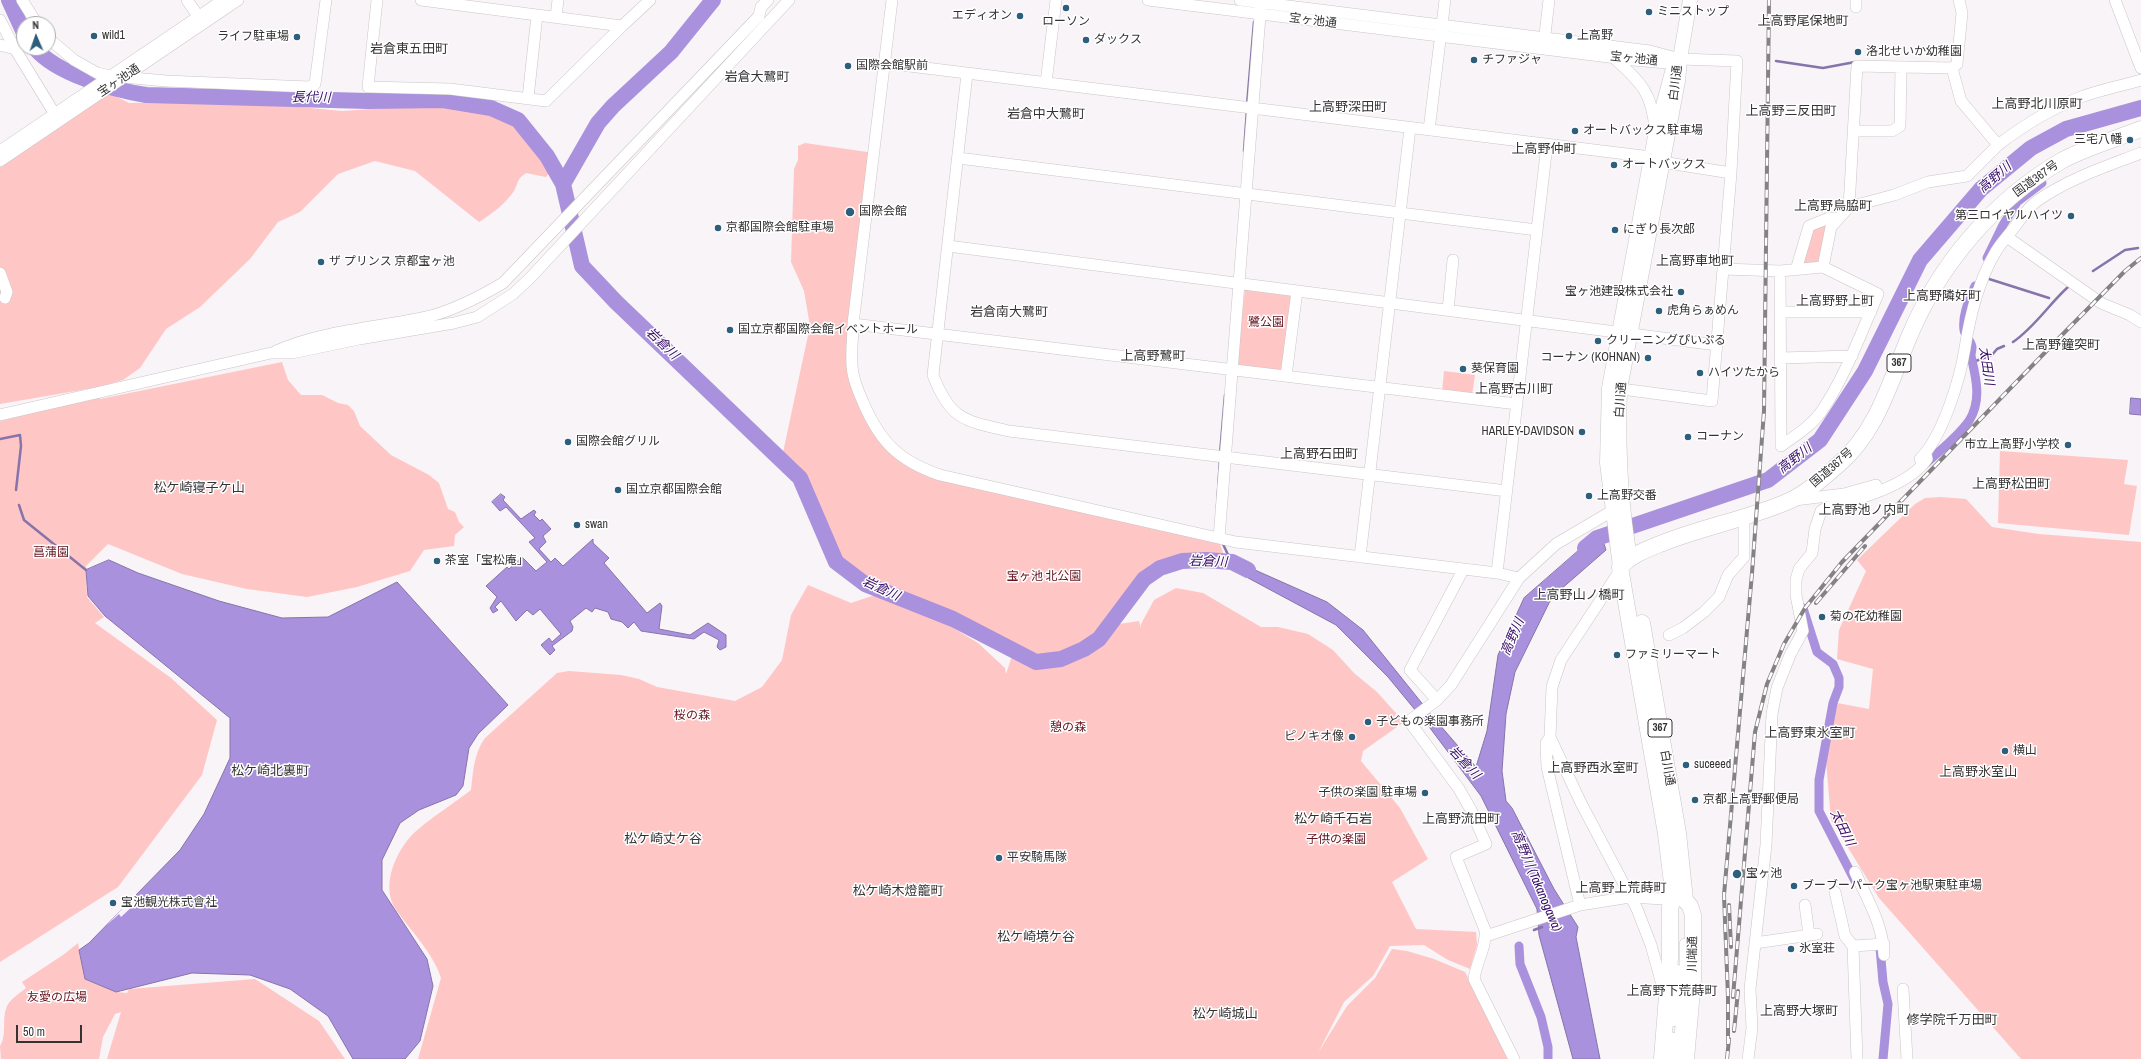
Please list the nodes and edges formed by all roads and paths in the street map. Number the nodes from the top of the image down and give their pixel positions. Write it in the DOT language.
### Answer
graph roads {
  1 [pos="22,0"];
  2 [pos="187,0"];
  3 [pos="223,0"];
  4 [pos="238,0"];
  5 [pos="326,0"];
  6 [pos="377,0"];
  7 [pos="421,0"];
  8 [pos="558,0"];
  9 [pos="650,0"];
  10 [pos="768,0"];
  11 [pos="789,0"];
  12 [pos="892,0"];
  13 [pos="1056,0"];
  14 [pos="1148,0"];
  15 [pos="1240,0"];
  16 [pos="1444,0"];
  17 [pos="1549,0"];
  18 [pos="1690,0"];
  19 [pos="1959,0"];
  20 [pos="2115,0"];
  21 [pos="1296,3"];
  22 [pos="1260,8"];
  23 [pos="537,15"];
  24 [pos="32,16"];
  25 [pos="556,17"];
  26 [pos="1294,18"];
  27 [pos="0,20"];
  28 [pos="200,20"];
  29 [pos="622,26"];
  30 [pos="1441,31"];
  31 [pos="1545,37"];
  32 [pos="0,45"];
  33 [pos="56,45"];
  34 [pos="15,49"];
  35 [pos="1544,49"];
  36 [pos="1613,57"];
  37 [pos="1680,59"];
  38 [pos="885,63"];
  39 [pos="1902,67"];
  40 [pos="1952,68"];
  41 [pos="2141,68"];
  42 [pos="967,74"];
  43 [pos="2141,80"];
  44 [pos="110,82"];
  45 [pos="1046,83"];
  46 [pos="528,98"];
  47 [pos="1252,108"];
  48 [pos="57,118"];
  49 [pos="1410,128"];
  50 [pos="2141,129"];
  51 [pos="1429,130"];
  52 [pos="1853,131"];
  53 [pos="1655,136"];
  54 [pos="1547,145"];
  55 [pos="1998,145"];
  56 [pos="0,151"];
  57 [pos="2141,153"];
  58 [pos="958,158"];
  59 [pos="1657,160"];
  60 [pos="0,161"];
  61 [pos="1731,173"];
  62 [pos="1246,194"];
  63 [pos="1849,207"];
  64 [pos="1400,213"];
  65 [pos="1838,218"];
  66 [pos="1537,230"];
  67 [pos="2007,237"];
  68 [pos="948,246"];
  69 [pos="1453,260"];
  70 [pos="1823,268"];
  71 [pos="1724,269"];
  72 [pos="1796,270"];
  73 [pos="1780,271"];
  74 [pos="0,273"];
  75 [pos="1239,283"];
  76 [pos="1297,291"];
  77 [pos="5,298"];
  78 [pos="1390,303"];
  79 [pos="1448,310"];
  80 [pos="1781,312"];
  81 [pos="1871,312"];
  82 [pos="1527,320"];
  83 [pos="2141,322"];
  84 [pos="853,324"];
  85 [pos="1624,333"];
  86 [pos="938,334"];
  87 [pos="1717,345"];
  88 [pos="271,353"];
  89 [pos="1852,356"];
  90 [pos="1780,358"];
  91 [pos="1232,370"];
  92 [pos="1286,376"];
  93 [pos="1380,388"];
  94 [pos="1615,388"];
  95 [pos="1517,404"];
  96 [pos="0,415"];
  97 [pos="1926,454"];
  98 [pos="1226,456"];
  99 [pos="1370,476"];
  100 [pos="1506,491"];
  101 [pos="1791,500"];
  102 [pos="1616,515"];
  103 [pos="1742,517"];
  104 [pos="1219,538"];
  105 [pos="1360,557"];
  106 [pos="1624,558"];
  107 [pos="1463,570"];
  108 [pos="1497,574"];
  109 [pos="1519,578"];
  110 [pos="1669,635"];
  111 [pos="1437,700"];
  112 [pos="1550,737"];
  113 [pos="1855,872"];
  114 [pos="1835,892"];
  115 [pos="1630,897"];
  116 [pos="1679,900"];
  117 [pos="1805,905"];
  118 [pos="1578,906"];
  119 [pos="1486,936"];
  120 [pos="1755,943"];
  121 [pos="1854,946"];
  122 [pos="1667,989"];
  123 [pos="1903,989"];
  124 [pos="1514,1059"];
  125 [pos="1662,1059"];
  126 [pos="1670,1059"];
  127 [pos="1678,1059"];
  128 [pos="1686,1059"];
  129 [pos="1748,1059"];
  130 [pos="1857,1059"];
  131 [pos="1907,1059"];
  1 -- 24 [label="street"];
  2 -- 28 [label="street"];
  3 -- 28 [label="street, 宝ヶ池通"];
  4 -- 28 [label="street, 宝ヶ池通"];
  5 -- 44 [label="street"];
  6 -- 46 [label="street"];
  7 -- 23 [label="street"];
  8 -- 25 [label="street"];
  9 -- 29 [label="street"];
  10 -- 88 [label="street"];
  11 -- 88 [label="street"];
  12 -- 38 [label="street"];
  13 -- 45 [label="street"];
  14 -- 22 [label="street, 宝ヶ池通"];
  15 -- 22 [label="street, 宝ヶ池通"];
  16 -- 30 [label="street"];
  17 -- 31 [label="street"];
  18 -- 37 [label="main road"];
  19 -- 40 [label="street"];
  20 -- 41 [label="street"];
  21 -- 22 [label="street, 宝ヶ池通"];
  21 -- 26 [label="street"];
  21 -- 30 [label="street, 宝ヶ池通"];
  22 -- 26 [label="street, 宝ヶ池通"];
  22 -- 47 [label="street"];
  23 -- 25 [label="street"];
  23 -- 46 [label="street"];
  25 -- 29 [label="street"];
  26 -- 30 [label="street, 宝ヶ池通"];
  27 -- 34 [label="street"];
  28 -- 44 [label="street, 宝ヶ池通"];
  29 -- 46 [label="street"];
  30 -- 31 [label="street, 宝ヶ池通"];
  30 -- 35 [label="street, 宝ヶ池通"];
  30 -- 51 [label="street"];
  31 -- 35 [label="street"];
  31 -- 37 [label="street, 宝ヶ池通"];
  32 -- 34 [label="street"];
  33 -- 44 [label="street"];
  34 -- 48 [label="street"];
  35 -- 36 [label="street, 宝ヶ池通"];
  36 -- 37 [label="street, 宝ヶ池通"];
  36 -- 53 [label="street"];
  37 -- 53 [label="main road, 白川通"];
  37 -- 59 [label="main road, 白川通"];
  37 -- 61 [label="street"];
  38 -- 42 [label="street"];
  38 -- 84 [label="street"];
  39 -- 40 [label="street"];
  39 -- 52 [label="street"];
  39 -- 52 [label="street"];
  40 -- 55 [label="street"];
  42 -- 45 [label="street"];
  42 -- 58 [label="street"];
  43 -- 55 [label="street"];
  44 -- 48 [label="street, 宝ヶ池通"];
  45 -- 47 [label="street"];
  47 -- 49 [label="street"];
  47 -- 62 [label="street"];
  48 -- 56 [label="street, 宝ヶ池通"];
  48 -- 60 [label="street, 宝ヶ池通"];
  49 -- 51 [label="street"];
  49 -- 64 [label="street"];
  50 -- 101 [label="highway, 国道367号 / 367"];
  51 -- 54 [label="street"];
  52 -- 63 [label="street"];
  53 -- 59 [label="main road, 白川通"];
  54 -- 59 [label="street"];
  54 -- 66 [label="street"];
  55 -- 63 [label="street"];
  57 -- 67 [label="street"];
  58 -- 62 [label="street"];
  58 -- 68 [label="street"];
  59 -- 61 [label="street"];
  59 -- 85 [label="main road, 白川通"];
  61 -- 71 [label="street"];
  62 -- 64 [label="street"];
  62 -- 75 [label="street"];
  63 -- 65 [label="street"];
  64 -- 66 [label="street"];
  64 -- 78 [label="street"];
  65 -- 70 [label="street"];
  65 -- 72 [label="street"];
  66 -- 82 [label="street"];
  67 -- 83 [label="street"];
  67 -- 97 [label="street"];
  68 -- 75 [label="street"];
  68 -- 86 [label="street"];
  69 -- 79 [label="street"];
  70 -- 72 [label="street"];
  70 -- 81 [label="street"];
  71 -- 73 [label="street"];
  71 -- 87 [label="street"];
  72 -- 73 [label="street"];
  73 -- 80 [label="street"];
  74 -- 77 [label="street"];
  75 -- 76 [label="street"];
  75 -- 91 [label="street"];
  76 -- 78 [label="street"];
  76 -- 92 [label="street"];
  78 -- 79 [label="street"];
  78 -- 93 [label="street"];
  79 -- 82 [label="street"];
  80 -- 81 [label="street"];
  80 -- 90 [label="street"];
  81 -- 89 [label="street"];
  82 -- 85 [label="street"];
  82 -- 95 [label="street"];
  84 -- 86 [label="street"];
  84 -- 104 [label="street"];
  85 -- 87 [label="street"];
  85 -- 94 [label="main road, 白川通"];
  86 -- 91 [label="street"];
  86 -- 98 [label="street"];
  87 -- 94 [label="street"];
  88 -- 96 [label="street"];
  89 -- 90 [label="street"];
  89 -- 90 [label="street"];
  91 -- 92 [label="street"];
  91 -- 98 [label="street"];
  92 -- 93 [label="street"];
  93 -- 95 [label="street"];
  93 -- 99 [label="street"];
  94 -- 102 [label="main road, 白川通"];
  95 -- 100 [label="street"];
  97 -- 101 [label="street"];
  97 -- 120 [label="street"];
  98 -- 99 [label="street"];
  98 -- 104 [label="street"];
  99 -- 100 [label="street"];
  99 -- 105 [label="street"];
  100 -- 108 [label="street"];
  101 -- 103 [label="highway, 国道367号 / 367"];
  102 -- 106 [label="main road, 白川通"];
  102 -- 109 [label="street"];
  103 -- 106 [label="highway, 国道367号 / 367"];
  103 -- 110 [label="street"];
  104 -- 105 [label="street"];
  105 -- 107 [label="street"];
  106 -- 112 [label="street"];
  106 -- 116 [label="highway, 白川通 / 367"];
  107 -- 108 [label="street"];
  107 -- 111 [label="street"];
  108 -- 109 [label="street"];
  109 -- 111 [label="street"];
  111 -- 119 [label="street"];
  112 -- 115 [label="street"];
  112 -- 118 [label="street"];
  113 -- 121 [label="street"];
  114 -- 121 [label="street"];
  115 -- 116 [label="street"];
  115 -- 118 [label="street"];
  115 -- 122 [label="street"];
  116 -- 122 [label="highway, 川端通 / 367"];
  116 -- 126 [label="street, 白川通"];
  116 -- 127 [label="street, 白川通"];
  116 -- 128 [label="highway, 川端通 / 367"];
  117 -- 120 [label="street"];
  118 -- 119 [label="street"];
  119 -- 124 [label="street"];
  120 -- 129 [label="street"];
  121 -- 130 [label="street"];
  122 -- 125 [label="highway, 川端通 / 367"];
  123 -- 131 [label="street"];
}
